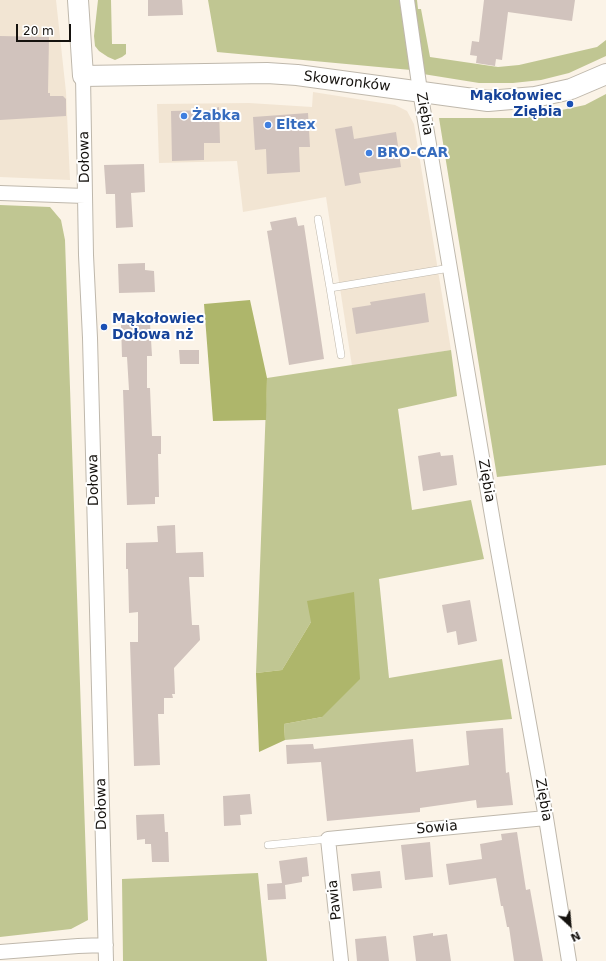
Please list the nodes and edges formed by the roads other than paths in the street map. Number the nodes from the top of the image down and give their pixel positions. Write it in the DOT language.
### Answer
graph roads {
  1 [pos="78,0"];
  2 [pos="407,0"];
  3 [pos="606,74"];
  4 [pos="83,76"];
  5 [pos="420,91"];
  6 [pos="0,193"];
  7 [pos="86,196"];
  8 [pos="318,219"];
  9 [pos="450,268"];
  10 [pos="330,288"];
  11 [pos="341,355"];
  12 [pos="546,818"];
  13 [pos="328,839"];
  14 [pos="268,845"];
  15 [pos="106,945"];
  16 [pos="0,952"];
  17 [pos="106,961"];
  18 [pos="341,961"];
  19 [pos="569,961"];
  1 -- 4 [label="street, Dołowa"];
  2 -- 5 [label="street, Ziębia"];
  3 -- 5 [label="street, Skowronków"];
  4 -- 5 [label="street, Skowronków"];
  4 -- 7 [label="street, Dołowa"];
  5 -- 9 [label="street, Ziębia"];
  6 -- 7 [label="street"];
  7 -- 15 [label="street, Dołowa"];
  8 -- 10 [label="lane"];
  9 -- 10 [label="lane"];
  9 -- 12 [label="street, Ziębia"];
  10 -- 11 [label="lane"];
  12 -- 13 [label="street, Sowia"];
  12 -- 19 [label="street, Ziębia"];
  13 -- 14 [label="lane"];
  13 -- 18 [label="street, Pawia"];
  15 -- 16 [label="street"];
  15 -- 17 [label="street, Dołowa"];
}
